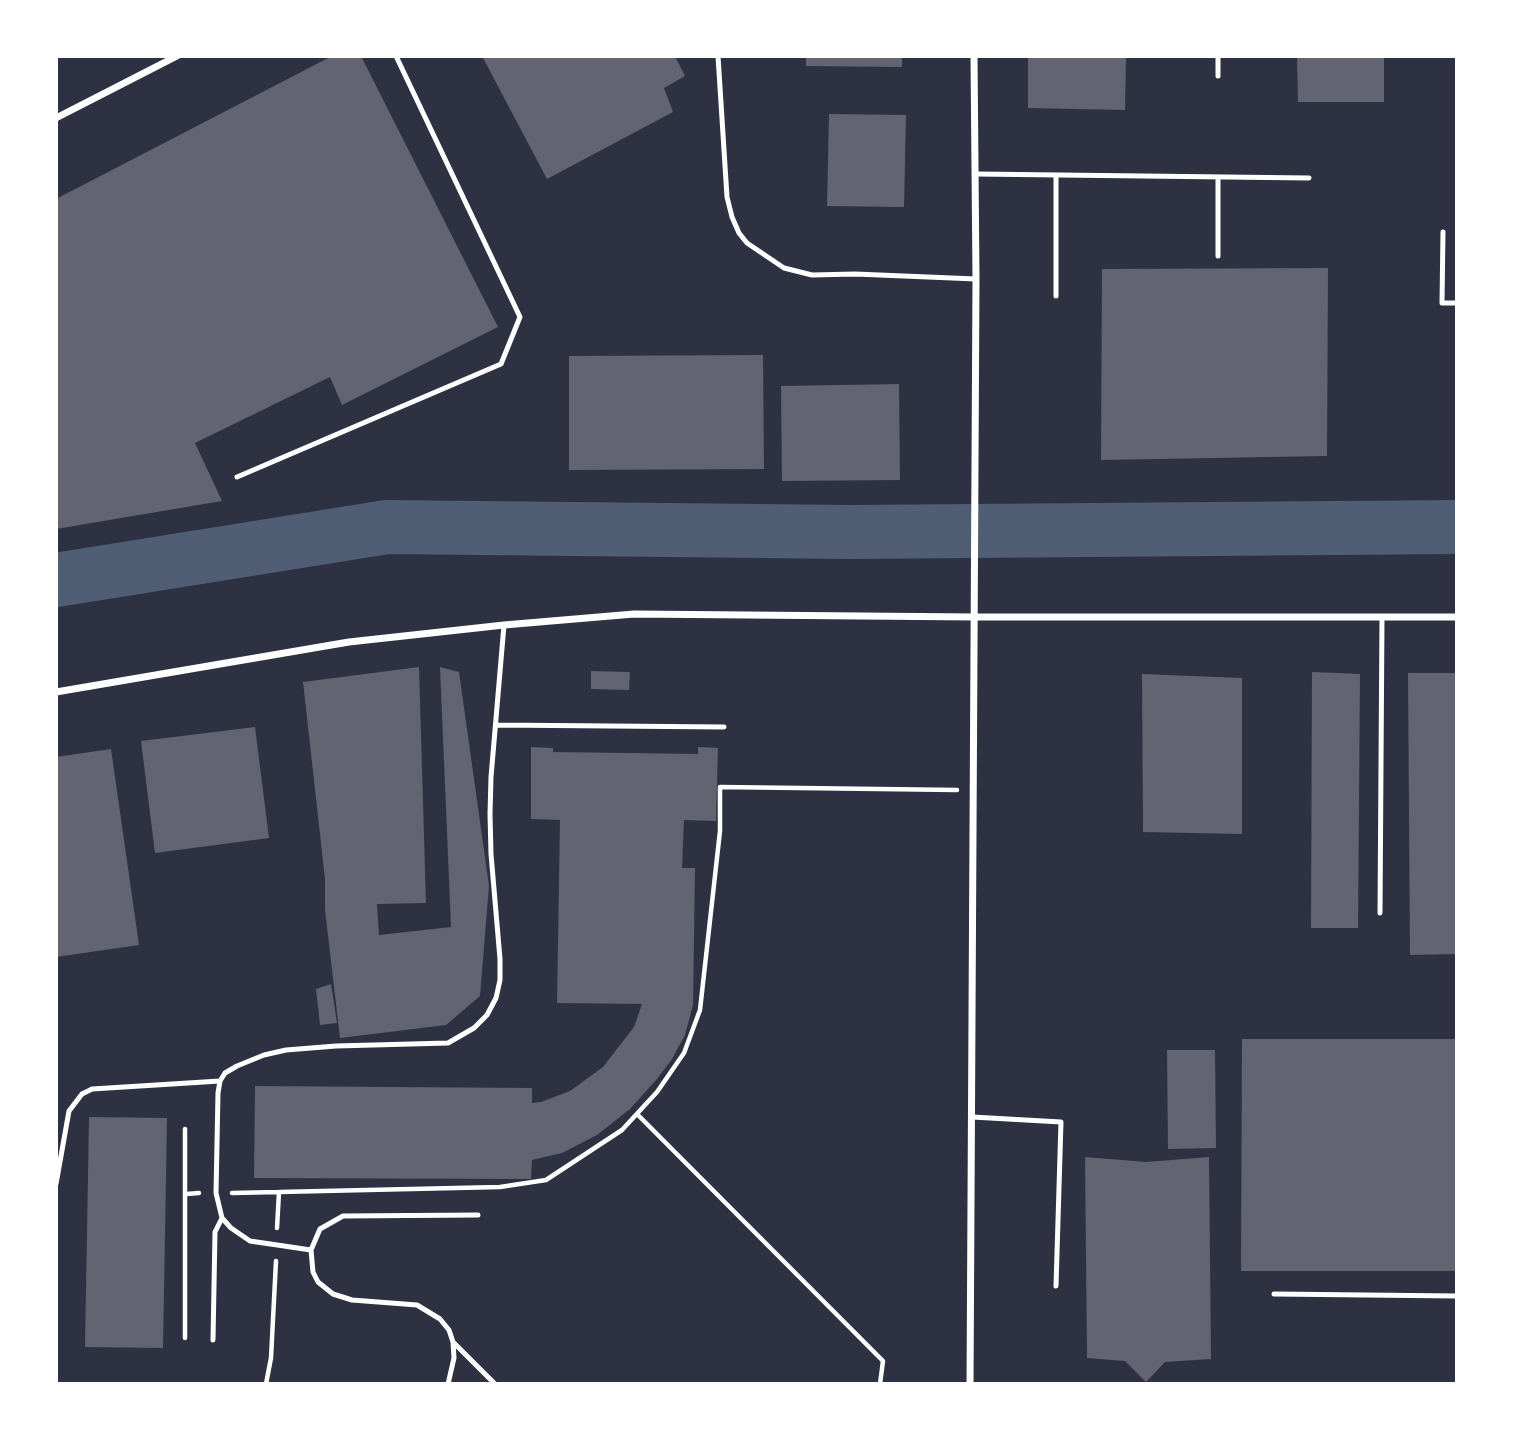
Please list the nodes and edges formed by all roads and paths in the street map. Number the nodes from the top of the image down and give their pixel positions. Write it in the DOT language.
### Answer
graph roads {
  1 [pos="177,56"];
  2 [pos="397,56"];
  3 [pos="718,56"];
  4 [pos="974,56"];
  5 [pos="1218,56"];
  6 [pos="1219,76"];
  7 [pos="57,115"];
  8 [pos="975,174"];
  9 [pos="1056,175"];
  10 [pos="1218,177"];
  11 [pos="1309,178"];
  12 [pos="1443,232"];
  13 [pos="1218,256"];
  14 [pos="976,279"];
  15 [pos="1056,296"];
  16 [pos="1457,303"];
  17 [pos="237,477"];
  18 [pos="975,617"];
  19 [pos="1382,617"];
  20 [pos="1457,617"];
  21 [pos="503,625"];
  22 [pos="56,692"];
  23 [pos="496,725"];
  24 [pos="724,727"];
  25 [pos="974,791"];
  26 [pos="1380,913"];
  27 [pos="220,1081"];
  28 [pos="637,1114"];
  29 [pos="972,1117"];
  30 [pos="185,1129"];
  31 [pos="56,1184"];
  32 [pos="279,1192"];
  33 [pos="478,1215"];
  34 [pos="222,1218"];
  35 [pos="311,1250"];
  36 [pos="1056,1286"];
  37 [pos="1274,1294"];
  38 [pos="1457,1296"];
  39 [pos="185,1338"];
  40 [pos="213,1340"];
  41 [pos="453,1342"];
  42 [pos="448,1384"];
  43 [pos="495,1384"];
  44 [pos="880,1384"];
  45 [pos="970,1384"];
  1 -- 7 [label="street"];
  2 -- 17 [label="lane"];
  3 -- 14 [label="lane"];
  4 -- 8 [label="street"];
  5 -- 6 [label="lane"];
  8 -- 9 [label="lane"];
  8 -- 14 [label="street"];
  9 -- 10 [label="lane"];
  9 -- 15 [label="lane"];
  10 -- 11 [label="lane"];
  10 -- 13 [label="lane"];
  12 -- 16 [label="lane"];
  14 -- 18 [label="street"];
  18 -- 19 [label="street"];
  18 -- 21 [label="street"];
  18 -- 25 [label="street"];
  19 -- 20 [label="street"];
  19 -- 26 [label="lane"];
  21 -- 22 [label="street"];
  21 -- 23 [label="lane"];
  23 -- 24 [label="lane"];
  23 -- 27 [label="lane"];
  25 -- 28 [label="path"];
  25 -- 29 [label="street"];
  27 -- 31 [label="lane"];
  27 -- 34 [label="lane"];
  28 -- 32 [label="path"];
  28 -- 44 [label="path"];
  29 -- 36 [label="lane"];
  29 -- 45 [label="street"];
  30 -- 39 [label="path"];
  33 -- 35 [label="lane"];
  34 -- 35 [label="lane"];
  34 -- 40 [label="lane"];
  35 -- 41 [label="lane"];
  37 -- 38 [label="lane"];
  41 -- 42 [label="lane"];
  41 -- 43 [label="lane"];
}
